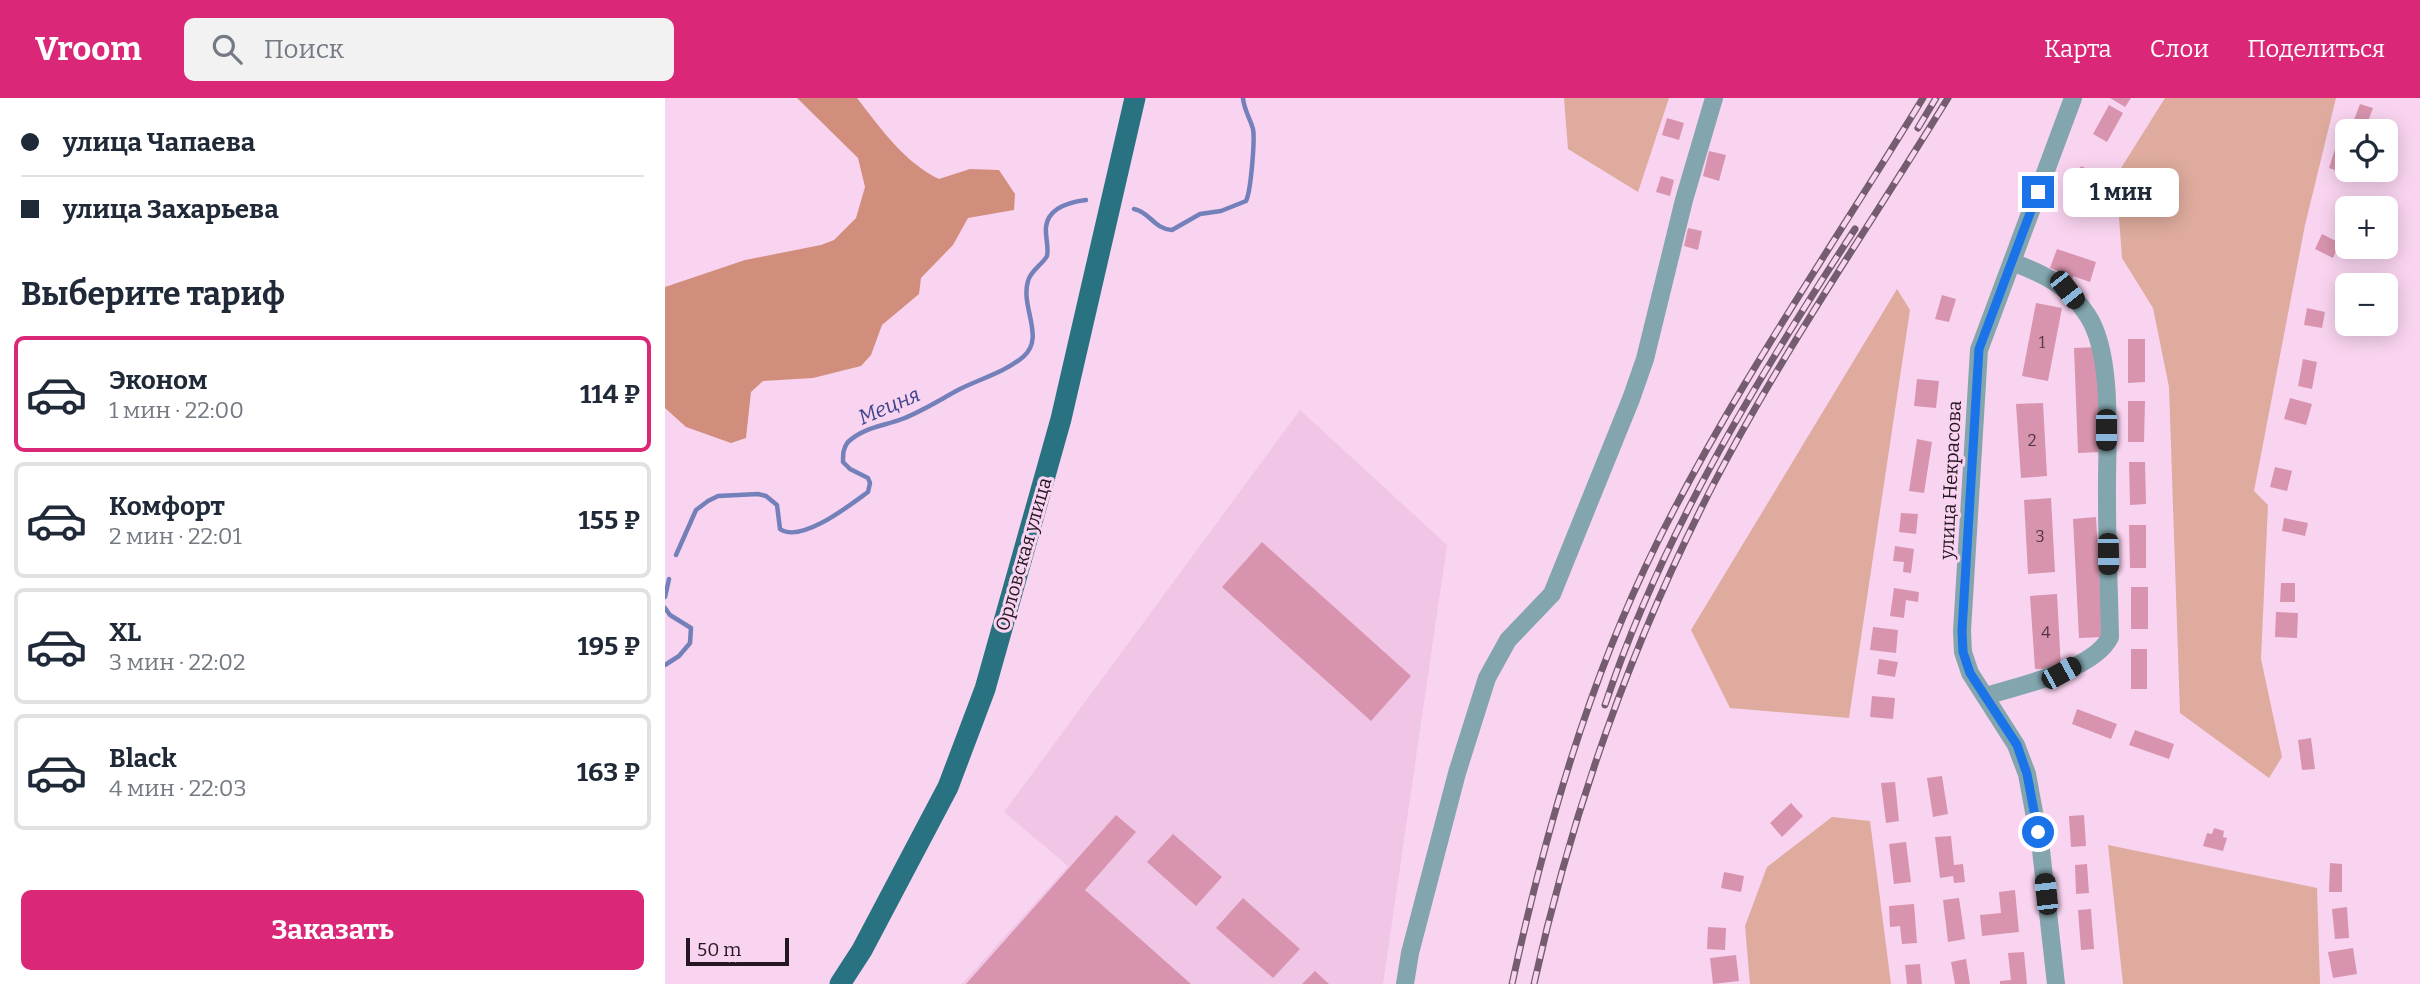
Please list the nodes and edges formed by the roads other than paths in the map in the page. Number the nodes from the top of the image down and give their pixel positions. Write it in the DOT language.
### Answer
graph roads {
  1 [pos="1135,98"];
  2 [pos="1714,98"];
  3 [pos="2073,98"];
  4 [pos="2012,262"];
  5 [pos="1986,698"];
  6 [pos="840,984"];
  7 [pos="1405,984"];
  8 [pos="2056,984"];
  1 -- 6 [label="main road, Орловская улица"];
  2 -- 7 [label="street"];
  3 -- 4 [label="street, улица Некрасова"];
  4 -- 5 [label="street, улица Некрасова"];
  4 -- 5 [label="street"];
  5 -- 8 [label="street, улица Некрасова"];
}
